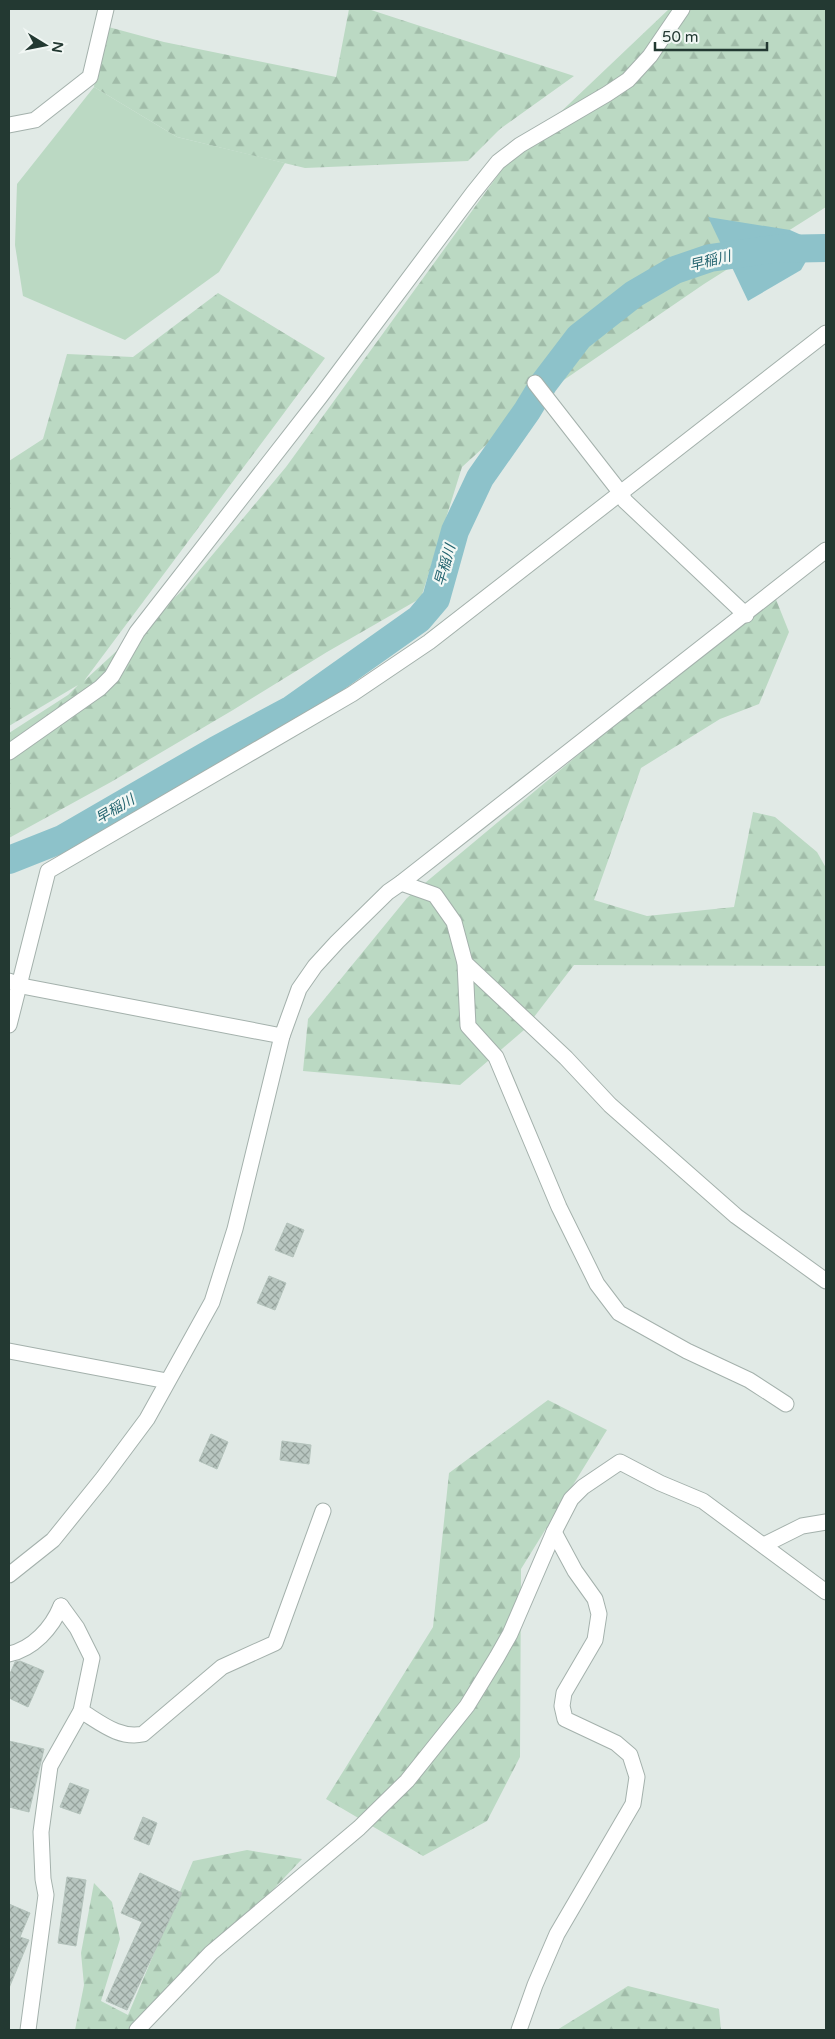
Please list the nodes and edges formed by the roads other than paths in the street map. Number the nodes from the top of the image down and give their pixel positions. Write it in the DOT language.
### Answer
graph roads {
  1 [pos="106,9"];
  2 [pos="682,9"];
  3 [pos="9,125"];
  4 [pos="826,333"];
  5 [pos="535,383"];
  6 [pos="620,492"];
  7 [pos="826,550"];
  8 [pos="746,615"];
  9 [pos="9,752"];
  10 [pos="401,883"];
  11 [pos="465,963"];
  12 [pos="14,983"];
  13 [pos="9,1024"];
  14 [pos="282,1036"];
  15 [pos="826,1281"];
  16 [pos="9,1351"];
  17 [pos="167,1381"];
  18 [pos="786,1404"];
  19 [pos="323,1511"];
  20 [pos="826,1522"];
  21 [pos="554,1532"];
  22 [pos="764,1545"];
  23 [pos="9,1574"];
  24 [pos="826,1592"];
  25 [pos="9,1654"];
  26 [pos="81,1711"];
  27 [pos="28,2030"];
  28 [pos="137,2030"];
  29 [pos="520,2030"];
  1 -- 3 [label="street"];
  2 -- 9 [label="street"];
  4 -- 6 [label="street"];
  5 -- 6 [label="street"];
  6 -- 8 [label="street"];
  6 -- 12 [label="street"];
  7 -- 8 [label="street"];
  8 -- 10 [label="street"];
  10 -- 11 [label="street"];
  10 -- 14 [label="street"];
  11 -- 15 [label="street"];
  11 -- 18 [label="street"];
  12 -- 13 [label="street"];
  12 -- 14 [label="street"];
  14 -- 17 [label="street"];
  16 -- 17 [label="street"];
  17 -- 23 [label="street"];
  19 -- 26 [label="street"];
  20 -- 22 [label="street"];
  21 -- 22 [label="street"];
  21 -- 28 [label="street"];
  21 -- 29 [label="street"];
  22 -- 24 [label="street"];
  25 -- 26 [label="street"];
  26 -- 27 [label="street"];
}
